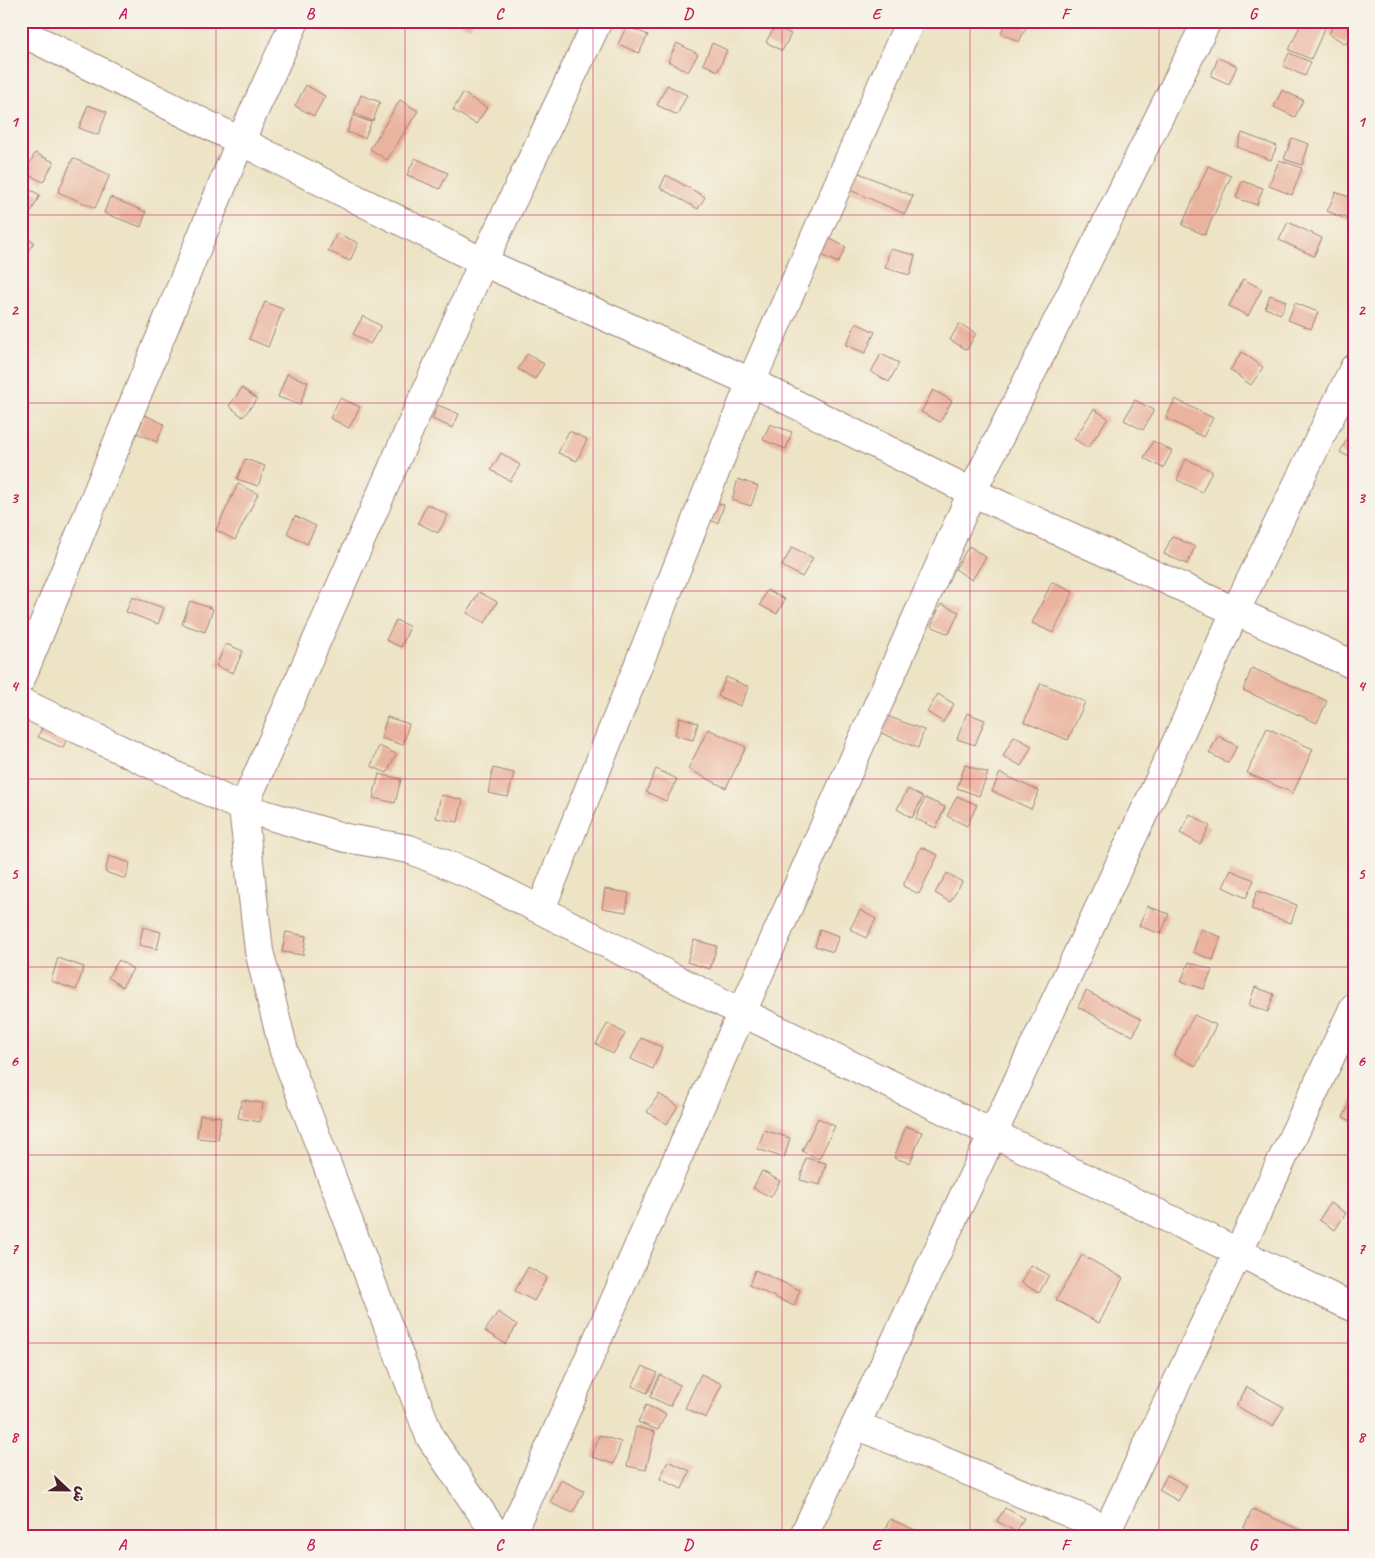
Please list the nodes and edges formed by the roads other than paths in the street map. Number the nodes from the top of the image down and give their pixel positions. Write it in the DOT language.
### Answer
graph roads {
  1 [pos="295,21"];
  2 [pos="598,21"];
  3 [pos="910,21"];
  4 [pos="1207,21"];
  5 [pos="21,32"];
  6 [pos="240,142"];
  7 [pos="483,262"];
  8 [pos="1354,368"];
  9 [pos="751,382"];
  10 [pos="972,492"];
  11 [pos="1235,612"];
  12 [pos="1354,665"];
  13 [pos="21,679"];
  14 [pos="21,702"];
  15 [pos="243,808"];
  16 [pos="541,909"];
  17 [pos="1354,1007"];
  18 [pos="741,1012"];
  19 [pos="994,1133"];
  20 [pos="1237,1251"];
  21 [pos="1354,1308"];
  22 [pos="856,1425"];
  23 [pos="1106,1533"];
  24 [pos="498,1537"];
  25 [pos="510,1537"];
  26 [pos="803,1537"];
  1 -- 6 [label="street"];
  2 -- 7 [label="street"];
  3 -- 9 [label="street"];
  4 -- 10 [label="street"];
  5 -- 6 [label="street"];
  6 -- 7 [label="street"];
  6 -- 13 [label="street"];
  7 -- 9 [label="street"];
  7 -- 15 [label="street"];
  8 -- 11 [label="street"];
  9 -- 10 [label="street"];
  9 -- 16 [label="street"];
  10 -- 11 [label="street"];
  10 -- 18 [label="street"];
  11 -- 12 [label="street"];
  11 -- 19 [label="street"];
  14 -- 15 [label="street"];
  15 -- 16 [label="street"];
  15 -- 24 [label="street"];
  16 -- 18 [label="street"];
  17 -- 20 [label="street"];
  18 -- 19 [label="street"];
  18 -- 25 [label="street"];
  19 -- 20 [label="street"];
  19 -- 22 [label="street"];
  20 -- 21 [label="street"];
  20 -- 23 [label="street"];
  22 -- 23 [label="street"];
  22 -- 26 [label="street"];
}
